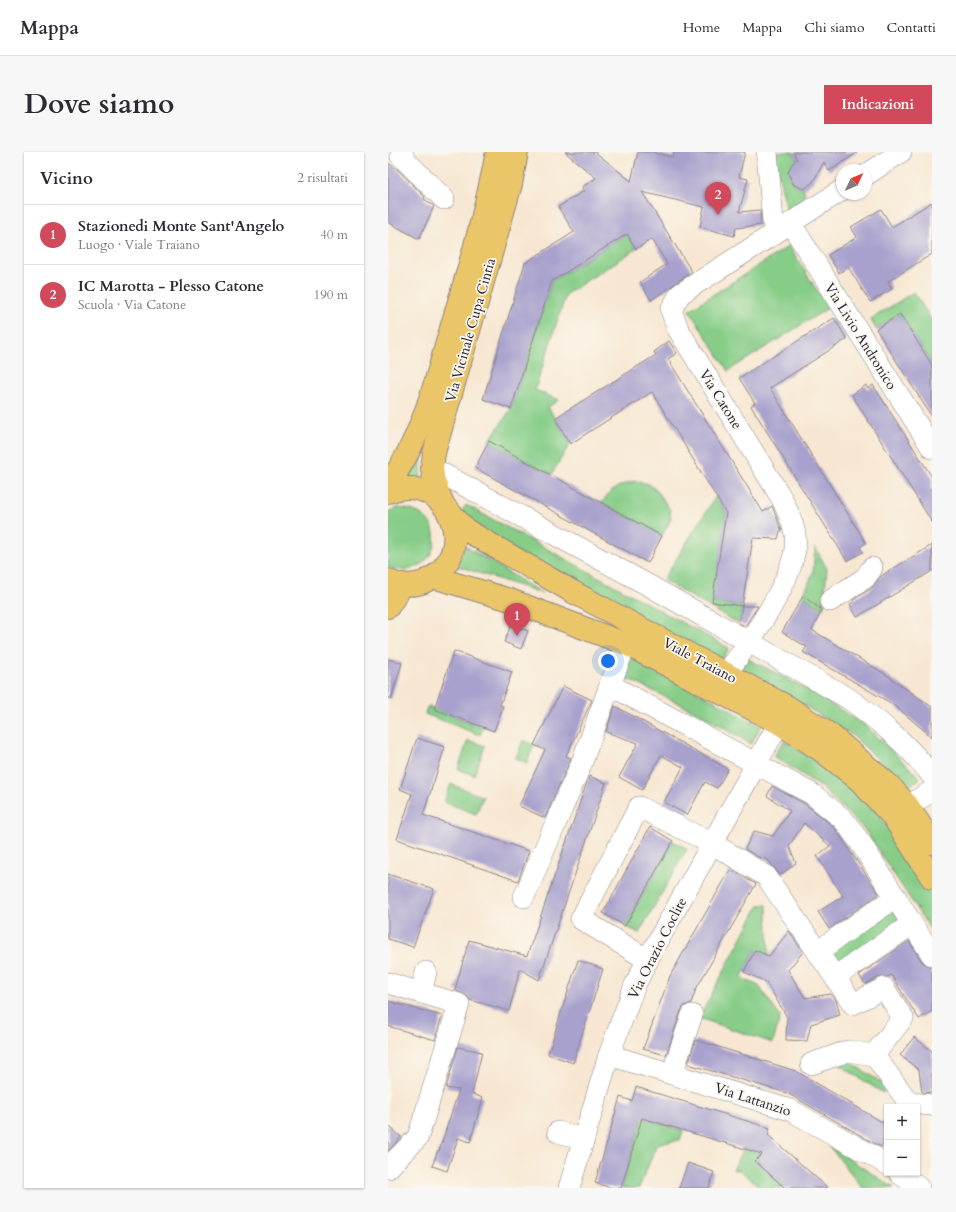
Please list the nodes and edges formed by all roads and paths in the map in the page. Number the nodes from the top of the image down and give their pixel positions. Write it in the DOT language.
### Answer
graph roads {
  1 [pos="402,152"];
  2 [pos="497,152"];
  3 [pos="518,152"];
  4 [pos="767,152"];
  5 [pos="902,152"];
  6 [pos="872,171"];
  7 [pos="836,194"];
  8 [pos="444,199"];
  9 [pos="783,229"];
  10 [pos="932,448"];
  11 [pos="432,468"];
  12 [pos="388,485"];
  13 [pos="388,492"];
  14 [pos="444,506"];
  15 [pos="872,568"];
  16 [pos="433,577"];
  17 [pos="395,582"];
  18 [pos="830,601"];
  19 [pos="388,607"];
  20 [pos="750,641"];
  21 [pos="626,644"];
  22 [pos="721,682"];
  23 [pos="610,685"];
  24 [pos="783,715"];
  25 [pos="756,764"];
  26 [pos="932,776"];
  27 [pos="932,791"];
  28 [pos="901,812"];
  29 [pos="932,843"];
  30 [pos="713,844"];
  31 [pos="932,878"];
  32 [pos="524,897"];
  33 [pos="896,898"];
  34 [pos="912,924"];
  35 [pos="818,951"];
  36 [pos="932,955"];
  37 [pos="648,960"];
  38 [pos="426,972"];
  39 [pos="835,977"];
  40 [pos="388,982"];
  41 [pos="421,993"];
  42 [pos="692,1016"];
  43 [pos="609,1055"];
  44 [pos="874,1055"];
  45 [pos="811,1064"];
  46 [pos="672,1074"];
  47 [pos="907,1104"];
  48 [pos="920,1105"];
  49 [pos="932,1105"];
  50 [pos="558,1132"];
  51 [pos="584,1139"];
  52 [pos="884,1162"];
  53 [pos="388,1168"];
  54 [pos="904,1176"];
  55 [pos="569,1188"];
  56 [pos="919,1188"];
  1 -- 8 [label="street"];
  2 -- 12 [label="main road, Via Vicinale Cupa Cintia"];
  3 -- 11 [label="main road, Via Vicinale Cupa Cintia"];
  4 -- 9 [label="street, Via Livio Andronico"];
  5 -- 6 [label="street"];
  7 -- 9 [label="street, Via Catone"];
  9 -- 10 [label="street, Via Livio Andronico"];
  9 -- 20 [label="street, Via Catone"];
  11 -- 14 [label="main road, Via Vicinale Cupa Cintia"];
  11 -- 20 [label="street"];
  13 -- 14 [label="main road"];
  14 -- 16 [label="main road, Via Vicinale Cupa Cintia"];
  14 -- 22 [label="main road, Viale Traiano"];
  15 -- 18 [label="street"];
  16 -- 17 [label="main road"];
  16 -- 21 [label="main road, Viale Traiano"];
  17 -- 19 [label="main road"];
  20 -- 22 [label="street, Via Catone"];
  20 -- 26 [label="street"];
  21 -- 22 [label="main road, Viale Traiano"];
  21 -- 23 [label="street"];
  22 -- 24 [label="main road, Viale Traiano"];
  23 -- 25 [label="street"];
  23 -- 32 [label="street"];
  24 -- 25 [label="street, Via Orazio Coclite"];
  24 -- 28 [label="main road, Viale Traiano"];
  25 -- 30 [label="street, Via Orazio Coclite"];
  25 -- 33 [label="street"];
  27 -- 28 [label="street"];
  28 -- 29 [label="main road, Viale Traiano"];
  28 -- 31 [label="main road, Viale Traiano"];
  30 -- 35 [label="street"];
  30 -- 37 [label="street, Via Orazio Coclite"];
  30 -- 37 [label="street"];
  33 -- 34 [label="street"];
  33 -- 35 [label="street"];
  34 -- 36 [label="street"];
  34 -- 39 [label="street"];
  35 -- 39 [label="street"];
  37 -- 43 [label="street, Via Orazio Coclite"];
  38 -- 41 [label="street"];
  39 -- 44 [label="street"];
  40 -- 41 [label="street"];
  41 -- 53 [label="street"];
  42 -- 46 [label="street"];
  43 -- 46 [label="street, Via Lattanzio"];
  43 -- 51 [label="street, Via Orazio Coclite"];
  44 -- 45 [label="street"];
  44 -- 47 [label="street"];
  46 -- 52 [label="street, Via Lattanzio"];
  48 -- 49 [label="street"];
  50 -- 51 [label="street"];
  51 -- 55 [label="street, Via Orazio Coclite"];
  54 -- 56 [label="street, Via Lattanzio"];
}
